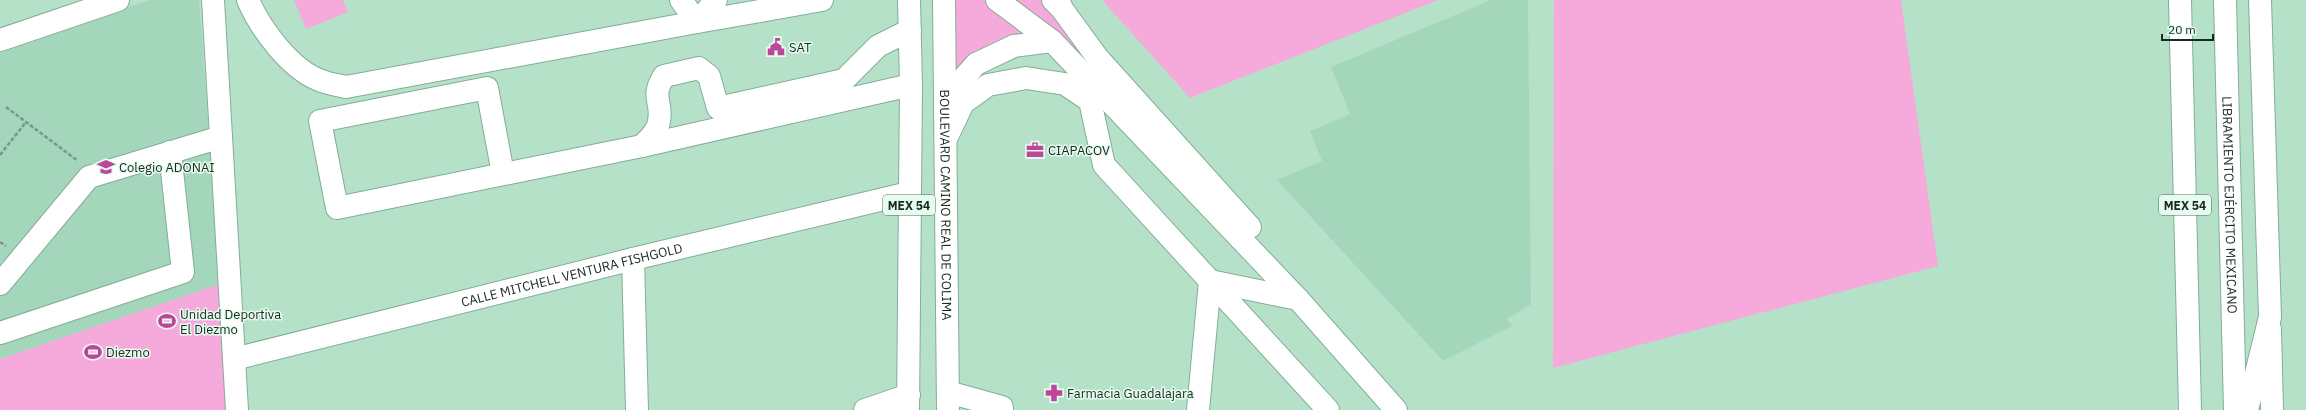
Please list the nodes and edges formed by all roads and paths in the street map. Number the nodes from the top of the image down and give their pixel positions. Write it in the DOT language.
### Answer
graph roads {
  1 [pos="77,0"];
  2 [pos="118,0"];
  3 [pos="213,0"];
  4 [pos="248,0"];
  5 [pos="681,0"];
  6 [pos="716,0"];
  7 [pos="822,0"];
  8 [pos="909,0"];
  9 [pos="944,0"];
  10 [pos="997,0"];
  11 [pos="2180,0"];
  12 [pos="2225,0"];
  13 [pos="2260,0"];
  14 [pos="1058,3"];
  15 [pos="696,22"];
  16 [pos="0,26"];
  17 [pos="910,30"];
  18 [pos="0,40"];
  19 [pos="1052,41"];
  20 [pos="911,85"];
  21 [pos="1095,96"];
  22 [pos="946,98"];
  23 [pos="6,107"];
  24 [pos="26,122"];
  25 [pos="221,137"];
  26 [pos="946,139"];
  27 [pos="642,146"];
  28 [pos="170,152"];
  29 [pos="0,155"];
  30 [pos="503,174"];
  31 [pos="96,175"];
  32 [pos="909,193"];
  33 [pos="633,259"];
  34 [pos="1210,281"];
  35 [pos="0,284"];
  36 [pos="1298,299"];
  37 [pos="2270,317"];
  38 [pos="0,333"];
  39 [pos="234,359"];
  40 [pos="948,401"];
  41 [pos="908,402"];
  42 [pos="237,410"];
  43 [pos="637,410"];
  44 [pos="865,410"];
  45 [pos="1002,410"];
  46 [pos="1198,410"];
  47 [pos="1328,410"];
  48 [pos="1396,410"];
  49 [pos="2190,410"];
  50 [pos="2235,410"];
  51 [pos="2247,410"];
  52 [pos="2272,410"];
  1 -- 16 [label="main road"];
  2 -- 18 [label="main road"];
  3 -- 25 [label="main road"];
  4 -- 15 [label="main road"];
  5 -- 15 [label="main road"];
  6 -- 15 [label="main road"];
  7 -- 15 [label="main road"];
  8 -- 17 [label="main road, MEX 54"];
  9 -- 22 [label="main road, BOULEVARD CAMINO REAL DE COLIMA / MEX 54"];
  10 -- 19 [label="main road"];
  11 -- 49 [label="main road, MEX 54"];
  12 -- 50 [label="main road, LIBRAMIENTO EJÉRCITO MEXICANO / MEX 54"];
  13 -- 37 [label="main road"];
  14 -- 36 [label="main road"];
  17 -- 20 [label="main road, MEX 54"];
  17 -- 27 [label="main road"];
  19 -- 21 [label="main road"];
  19 -- 22 [label="main road"];
  20 -- 27 [label="main road"];
  20 -- 32 [label="main road, MEX 54"];
  21 -- 26 [label="main road"];
  21 -- 34 [label="main road"];
  21 -- 36 [label="main road"];
  22 -- 26 [label="main road, BOULEVARD CAMINO REAL DE COLIMA / MEX 54"];
  23 -- 24 [label="path"];
  24 -- 29 [label="path"];
  24 -- 31 [label="path"];
  25 -- 28 [label="main road"];
  25 -- 39 [label="main road"];
  26 -- 40 [label="main road, BOULEVARD CAMINO REAL DE COLIMA / MEX 54"];
  27 -- 30 [label="main road"];
  28 -- 31 [label="main road"];
  28 -- 38 [label="main road"];
  30 -- 30 [label="main road"];
  31 -- 35 [label="main road"];
  32 -- 33 [label="main road, CALLE MITCHELL VENTURA FISHGOLD"];
  32 -- 41 [label="main road, MEX 54"];
  33 -- 39 [label="main road, CALLE MITCHELL VENTURA FISHGOLD"];
  33 -- 43 [label="main road"];
  34 -- 36 [label="main road"];
  34 -- 46 [label="main road"];
  34 -- 47 [label="main road"];
  36 -- 48 [label="main road"];
  37 -- 51 [label="main road"];
  37 -- 52 [label="main road"];
  39 -- 42 [label="main road"];
  40 -- 45 [label="main road"];
  41 -- 44 [label="main road"];
}
